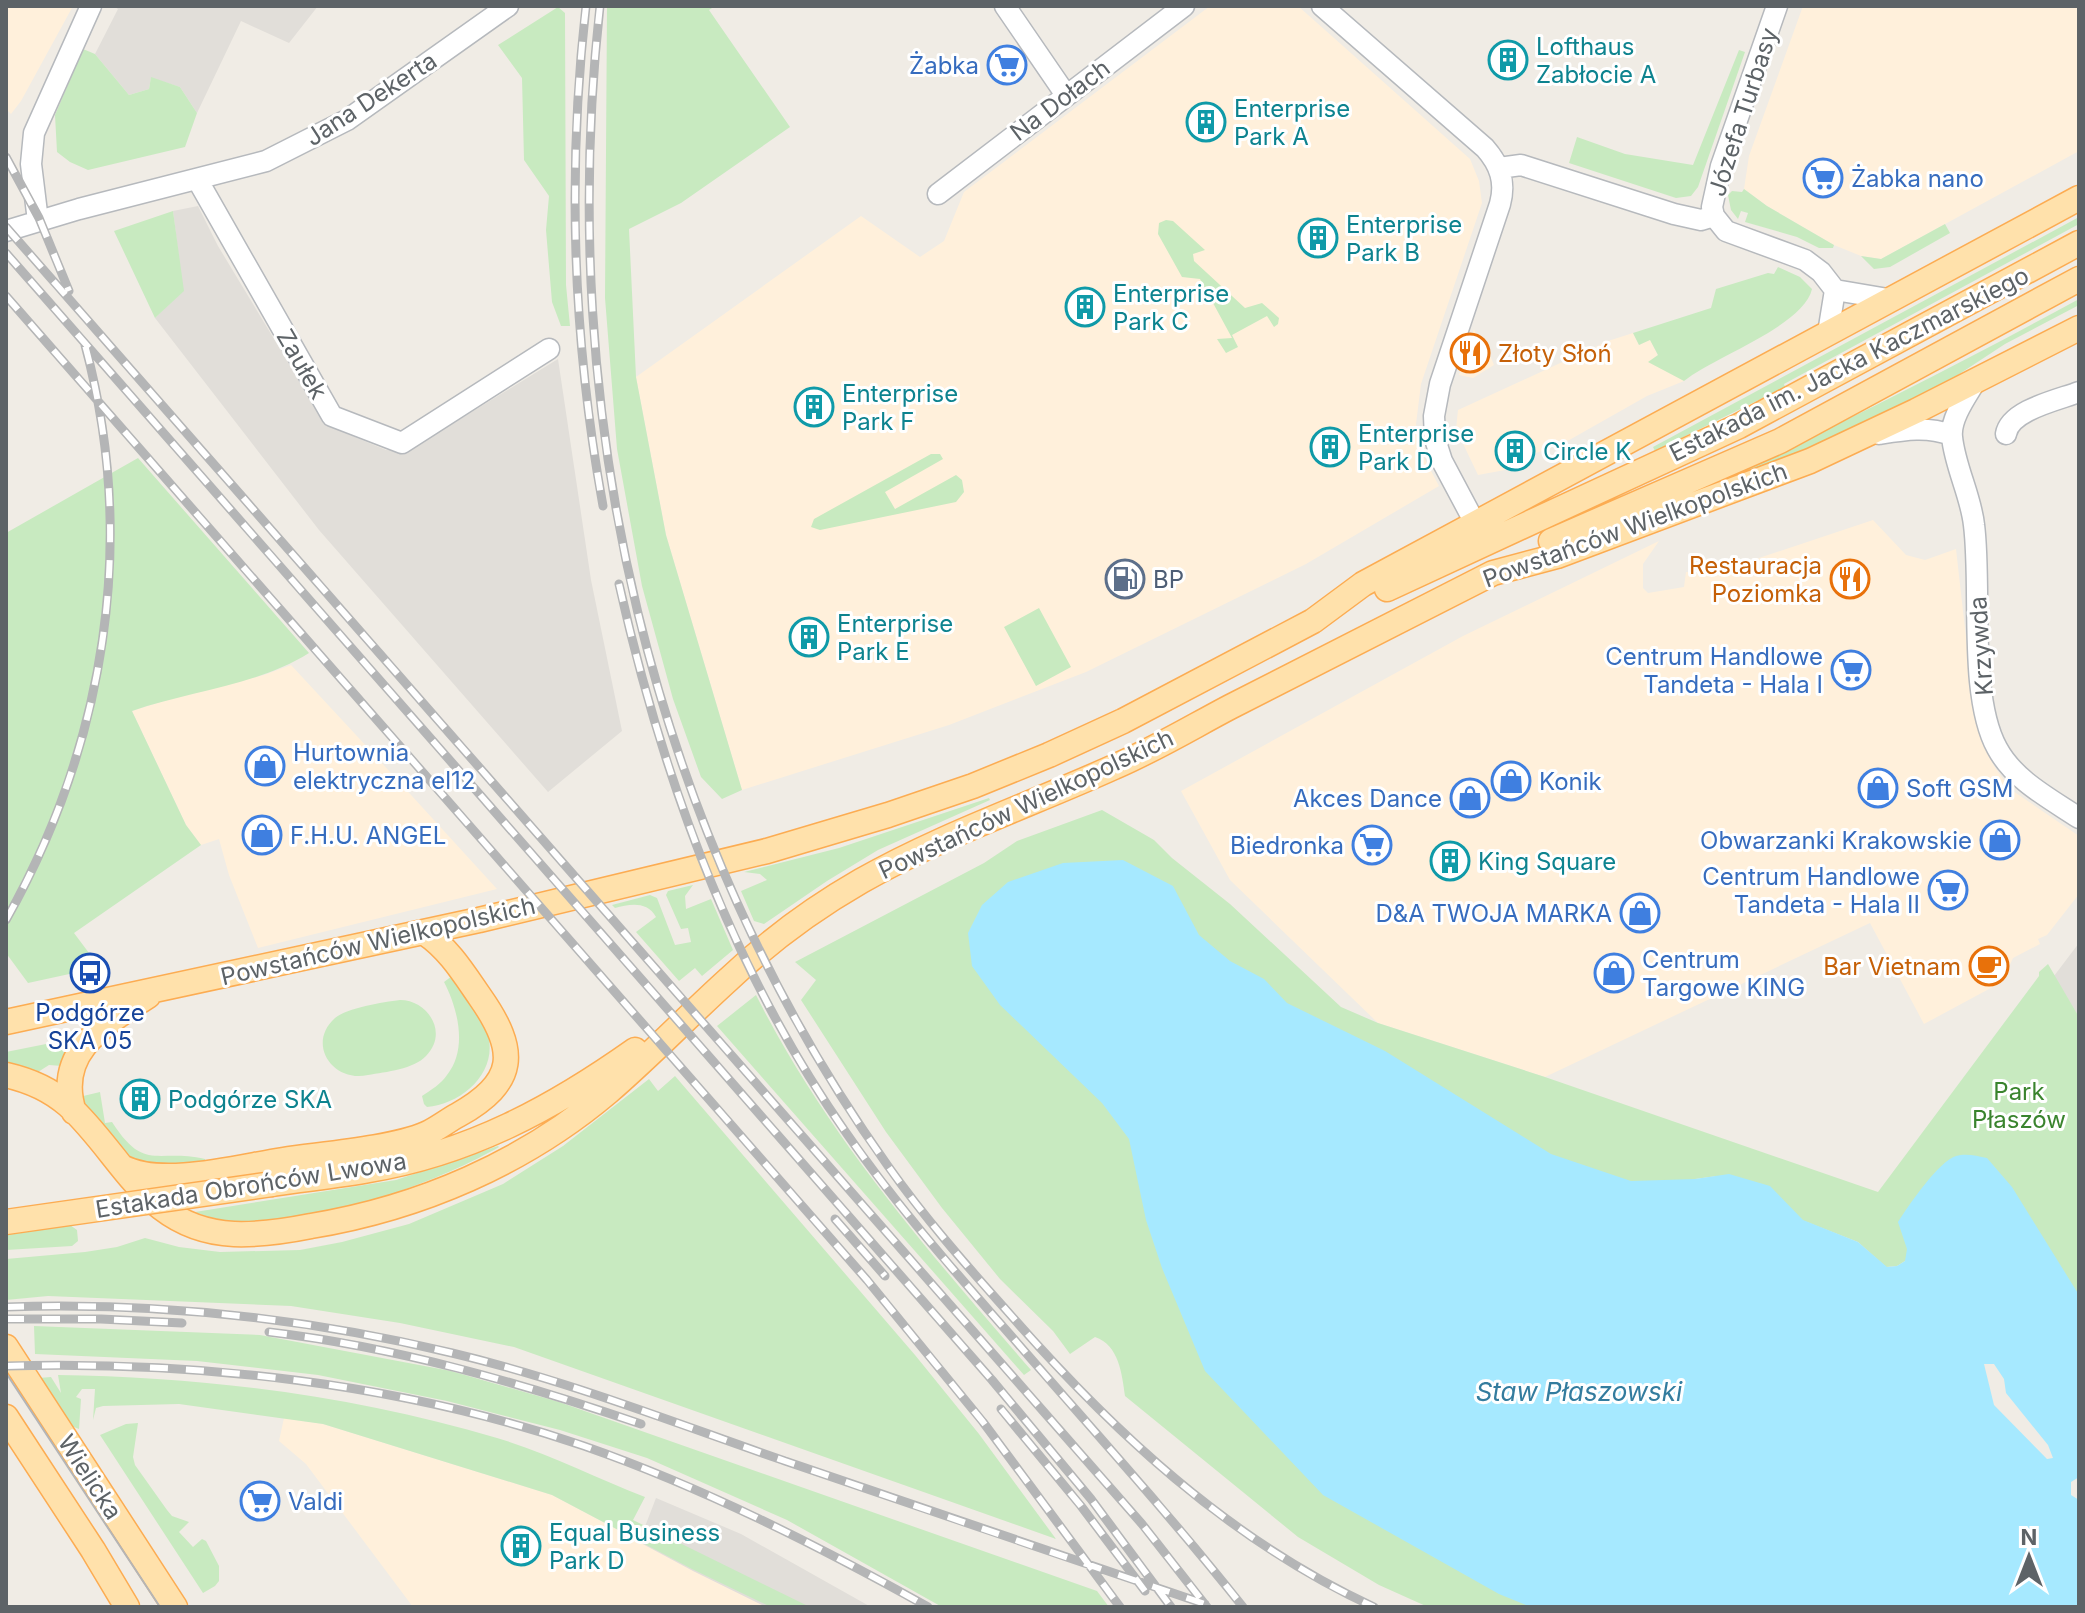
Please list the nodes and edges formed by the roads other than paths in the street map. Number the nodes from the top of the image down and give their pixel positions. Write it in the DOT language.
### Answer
graph roads {
  1 [pos="91,6"];
  2 [pos="508,6"];
  3 [pos="1005,6"];
  4 [pos="1184,6"];
  5 [pos="1322,6"];
  6 [pos="1777,6"];
  7 [pos="1066,95"];
  8 [pos="1499,168"];
  9 [pos="197,179"];
  10 [pos="938,194"];
  11 [pos="2079,198"];
  12 [pos="1714,216"];
  13 [pos="38,221"];
  14 [pos="6,231"];
  15 [pos="2079,243"];
  16 [pos="2079,279"];
  17 [pos="1835,290"];
  18 [pos="1888,299"];
  19 [pos="2079,328"];
  20 [pos="1828,333"];
  21 [pos="549,349"];
  22 [pos="1975,382"];
  23 [pos="2079,392"];
  24 [pos="2006,434"];
  25 [pos="1951,435"];
  26 [pos="1859,438"];
  27 [pos="1475,523"];
  28 [pos="1493,573"];
  29 [pos="1313,621"];
  30 [pos="2079,818"];
  31 [pos="425,933"];
  32 [pos="160,989"];
  33 [pos="698,1009"];
  34 [pos="6,1022"];
  35 [pos="6,1075"];
  36 [pos="74,1112"];
  37 [pos="120,1166"];
  38 [pos="6,1222"];
  39 [pos="6,1347"];
  40 [pos="8,1421"];
  41 [pos="127,1607"];
  42 [pos="175,1607"];
  1 -- 13 [label="street"];
  2 -- 9 [label="street, Jana Dekerta"];
  3 -- 7 [label="street"];
  4 -- 7 [label="street, Na Dołach"];
  5 -- 8 [label="street"];
  6 -- 12 [label="street, Józefa Turbasy"];
  7 -- 10 [label="street, Na Dołach"];
  8 -- 12 [label="street"];
  8 -- 27 [label="street"];
  9 -- 13 [label="street, Jana Dekerta"];
  9 -- 21 [label="street, Zaułek"];
  11 -- 18 [label="main road, Powstańców Wielkopolskich"];
  12 -- 17 [label="street, Józefa Turbasy"];
  13 -- 14 [label="street, Jana Dekerta"];
  15 -- 29 [label="main road, Estakada im. Jacka Kaczmarskiego"];
  16 -- 28 [label="main road, Estakada im. Jacka Kaczmarskiego"];
  17 -- 18 [label="street"];
  17 -- 20 [label="street"];
  18 -- 20 [label="main road, Powstańców Wielkopolskich"];
  19 -- 22 [label="main road, Powstańców Wielkopolskich"];
  20 -- 27 [label="main road, Powstańców Wielkopolskich"];
  22 -- 25 [label="street"];
  22 -- 26 [label="main road, Powstańców Wielkopolskich"];
  23 -- 24 [label="street"];
  25 -- 26 [label="street"];
  25 -- 30 [label="street, Krzywda"];
  26 -- 28 [label="main road, Powstańców Wielkopolskich"];
  27 -- 29 [label="main road, Powstańców Wielkopolskich"];
  28 -- 33 [label="main road, Powstańców Wielkopolskich"];
  29 -- 31 [label="main road, Powstańców Wielkopolskich"];
  31 -- 32 [label="main road, Powstańców Wielkopolskich"];
  31 -- 37 [label="main road"];
  32 -- 34 [label="main road, Powstańców Wielkopolskich"];
  32 -- 36 [label="main road"];
  33 -- 37 [label="main road, Powstańców Wielkopolskich"];
  33 -- 38 [label="main road, Estakada Obrońców Lwowa, bridge"];
  35 -- 36 [label="main road, Powstańców Wielkopolskich"];
  36 -- 37 [label="main road, Powstańców Wielkopolskich"];
  39 -- 42 [label="main road, Wielicka"];
  40 -- 41 [label="main road, Wielicka"];
}
